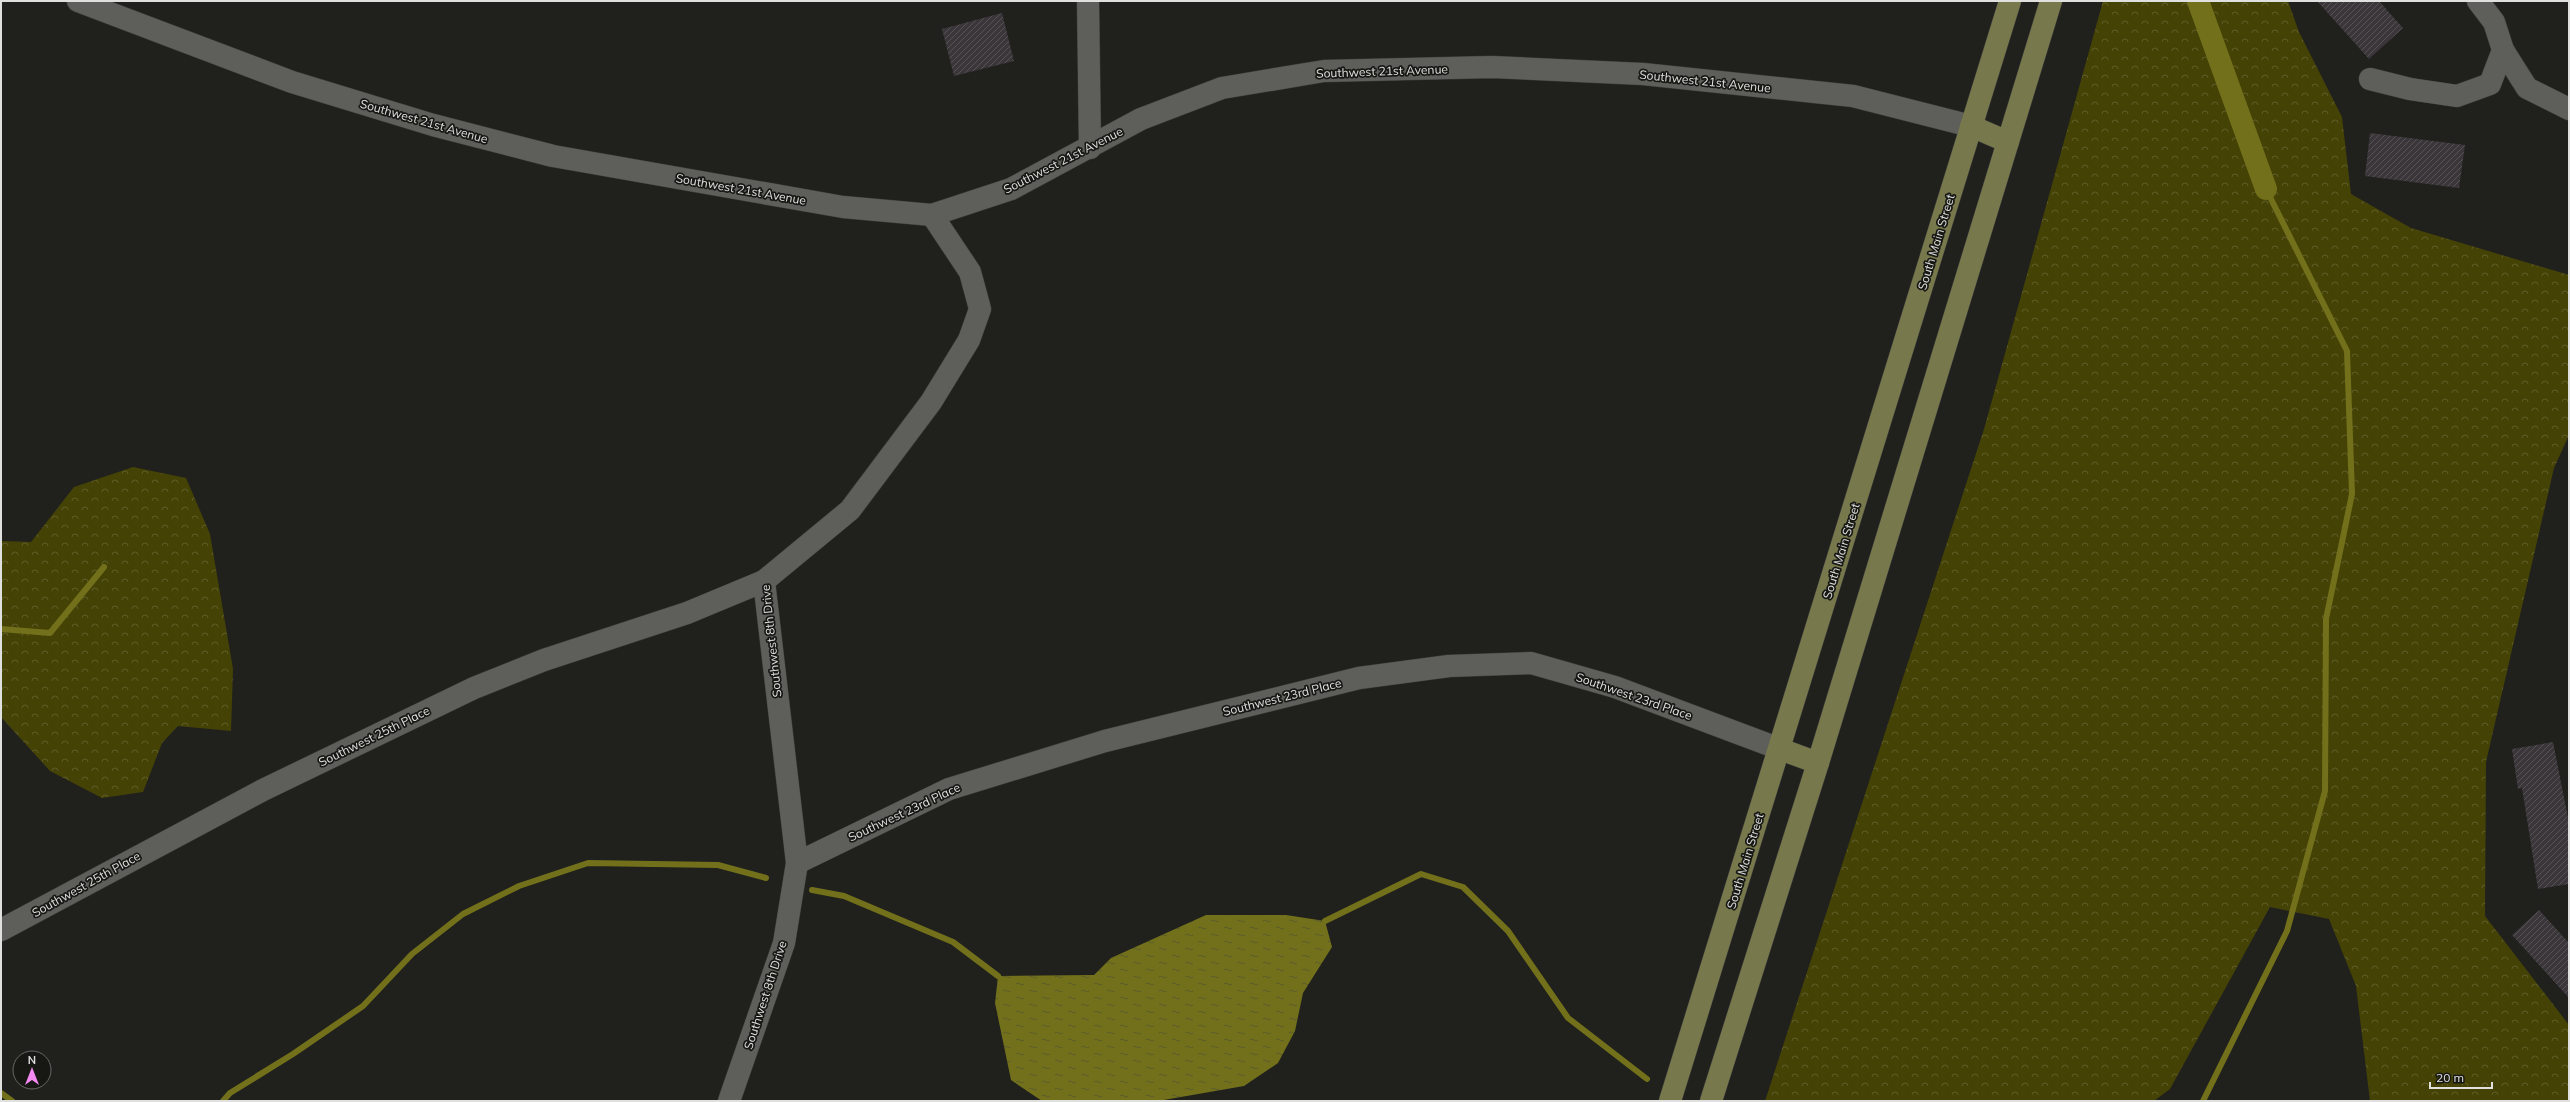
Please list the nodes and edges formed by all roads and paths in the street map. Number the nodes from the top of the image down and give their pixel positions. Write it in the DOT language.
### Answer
graph roads {
  1 [pos="78,1"];
  2 [pos="1088,1"];
  3 [pos="2010,1"];
  4 [pos="2051,1"];
  5 [pos="2478,1"];
  6 [pos="2503,50"];
  7 [pos="2370,80"];
  8 [pos="2569,109"];
  9 [pos="1972,126"];
  10 [pos="2008,142"];
  11 [pos="1090,148"];
  12 [pos="932,215"];
  13 [pos="764,580"];
  14 [pos="1780,749"];
  15 [pos="1818,764"];
  16 [pos="797,863"];
  17 [pos="1,930"];
  18 [pos="729,1101"];
  19 [pos="1670,1101"];
  20 [pos="1711,1101"];
  1 -- 12 [label="street, Southwest 21st Avenue"];
  2 -- 11 [label="street"];
  3 -- 9 [label="main road, South Main Street"];
  4 -- 10 [label="main road"];
  5 -- 6 [label="street"];
  6 -- 7 [label="street"];
  6 -- 8 [label="street"];
  9 -- 10 [label="main road"];
  9 -- 11 [label="street, Southwest 21st Avenue"];
  9 -- 14 [label="main road, South Main Street"];
  10 -- 15 [label="main road"];
  11 -- 12 [label="street, Southwest 21st Avenue"];
  12 -- 13 [label="street, Southwest 8th Drive"];
  13 -- 16 [label="street, Southwest 8th Drive"];
  13 -- 17 [label="street, Southwest 25th Place"];
  14 -- 15 [label="main road"];
  14 -- 16 [label="street, Southwest 23rd Place"];
  14 -- 19 [label="main road, South Main Street"];
  15 -- 20 [label="main road"];
  16 -- 18 [label="street, Southwest 8th Drive"];
}
